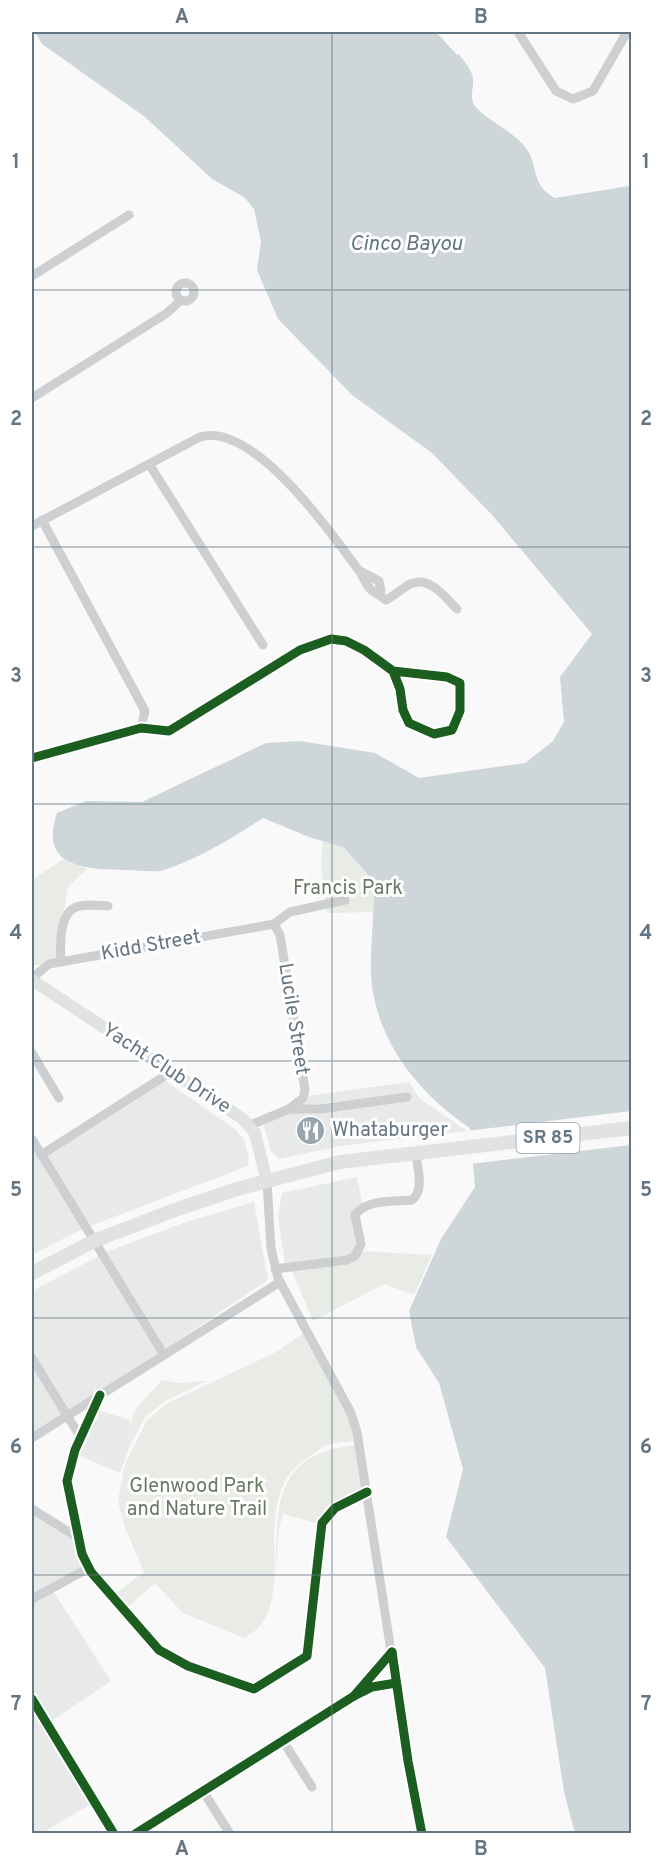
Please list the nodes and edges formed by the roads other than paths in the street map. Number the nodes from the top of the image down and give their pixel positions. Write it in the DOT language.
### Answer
graph roads {
  1 [pos="518,32"];
  2 [pos="627,32"];
  3 [pos="129,215"];
  4 [pos="32,276"];
  5 [pos="181,300"];
  6 [pos="32,398"];
  7 [pos="148,464"];
  8 [pos="42,520"];
  9 [pos="32,526"];
  10 [pos="456,609"];
  11 [pos="263,645"];
  12 [pos="393,671"];
  13 [pos="141,728"];
  14 [pos="32,758"];
  15 [pos="345,900"];
  16 [pos="108,906"];
  17 [pos="274,924"];
  18 [pos="61,957"];
  19 [pos="32,979"];
  20 [pos="32,1053"];
  21 [pos="171,1072"];
  22 [pos="406,1097"];
  23 [pos="59,1098"];
  24 [pos="289,1109"];
  25 [pos="248,1126"];
  26 [pos="632,1128"];
  27 [pos="32,1139"];
  28 [pos="416,1154"];
  29 [pos="41,1155"];
  30 [pos="267,1182"];
  31 [pos="94,1241"];
  32 [pos="275,1269"];
  33 [pos="32,1273"];
  34 [pos="280,1282"];
  35 [pos="164,1355"];
  36 [pos="32,1358"];
  37 [pos="100,1395"];
  38 [pos="67,1415"];
  39 [pos="32,1438"];
  40 [pos="81,1438"];
  41 [pos="367,1492"];
  42 [pos="32,1509"];
  43 [pos="77,1537"];
  44 [pos="89,1568"];
  45 [pos="32,1599"];
  46 [pos="392,1652"];
  47 [pos="396,1683"];
  48 [pos="354,1696"];
  49 [pos="32,1699"];
  50 [pos="283,1741"];
  51 [pos="312,1787"];
  52 [pos="203,1791"];
  53 [pos="114,1833"];
  54 [pos="135,1833"];
  55 [pos="230,1833"];
  56 [pos="423,1833"];
  1 -- 2 [label="street"];
  3 -- 4 [label="street"];
  5 -- 6 [label="street"];
  7 -- 8 [label="street"];
  7 -- 10 [label="street"];
  7 -- 11 [label="street"];
  8 -- 9 [label="street"];
  8 -- 13 [label="street"];
  12 -- 12 [label="street"];
  12 -- 13 [label="street"];
  13 -- 14 [label="street"];
  15 -- 17 [label="street, Kidd Street"];
  16 -- 18 [label="street"];
  17 -- 18 [label="street, Kidd Street"];
  17 -- 24 [label="street, Lucile Street"];
  18 -- 19 [label="street, Kidd Street"];
  19 -- 21 [label="main road, Yacht Club Drive"];
  20 -- 23 [label="street"];
  21 -- 25 [label="main road, Yacht Club Drive"];
  21 -- 29 [label="street"];
  22 -- 24 [label="street"];
  24 -- 25 [label="street"];
  25 -- 30 [label="main road, Yacht Club Drive"];
  26 -- 28 [label="highway, SR 85"];
  27 -- 29 [label="street"];
  28 -- 30 [label="highway, SR 85"];
  28 -- 32 [label="street"];
  29 -- 31 [label="street"];
  30 -- 31 [label="highway, SR 85"];
  30 -- 32 [label="street"];
  31 -- 33 [label="highway, SR 85"];
  31 -- 35 [label="street"];
  32 -- 34 [label="street"];
  34 -- 35 [label="street"];
  34 -- 41 [label="street"];
  35 -- 37 [label="street"];
  36 -- 38 [label="street"];
  37 -- 38 [label="street"];
  37 -- 40 [label="street"];
  38 -- 39 [label="street"];
  38 -- 40 [label="street"];
  40 -- 43 [label="street"];
  41 -- 44 [label="street"];
  41 -- 46 [label="street"];
  42 -- 43 [label="street"];
  43 -- 44 [label="street"];
  44 -- 45 [label="street"];
  46 -- 47 [label="street"];
  46 -- 48 [label="street"];
  47 -- 48 [label="street"];
  47 -- 56 [label="street"];
  48 -- 50 [label="street"];
  49 -- 53 [label="street"];
  50 -- 51 [label="street"];
  50 -- 52 [label="street"];
  52 -- 54 [label="street"];
  52 -- 55 [label="street"];
}
